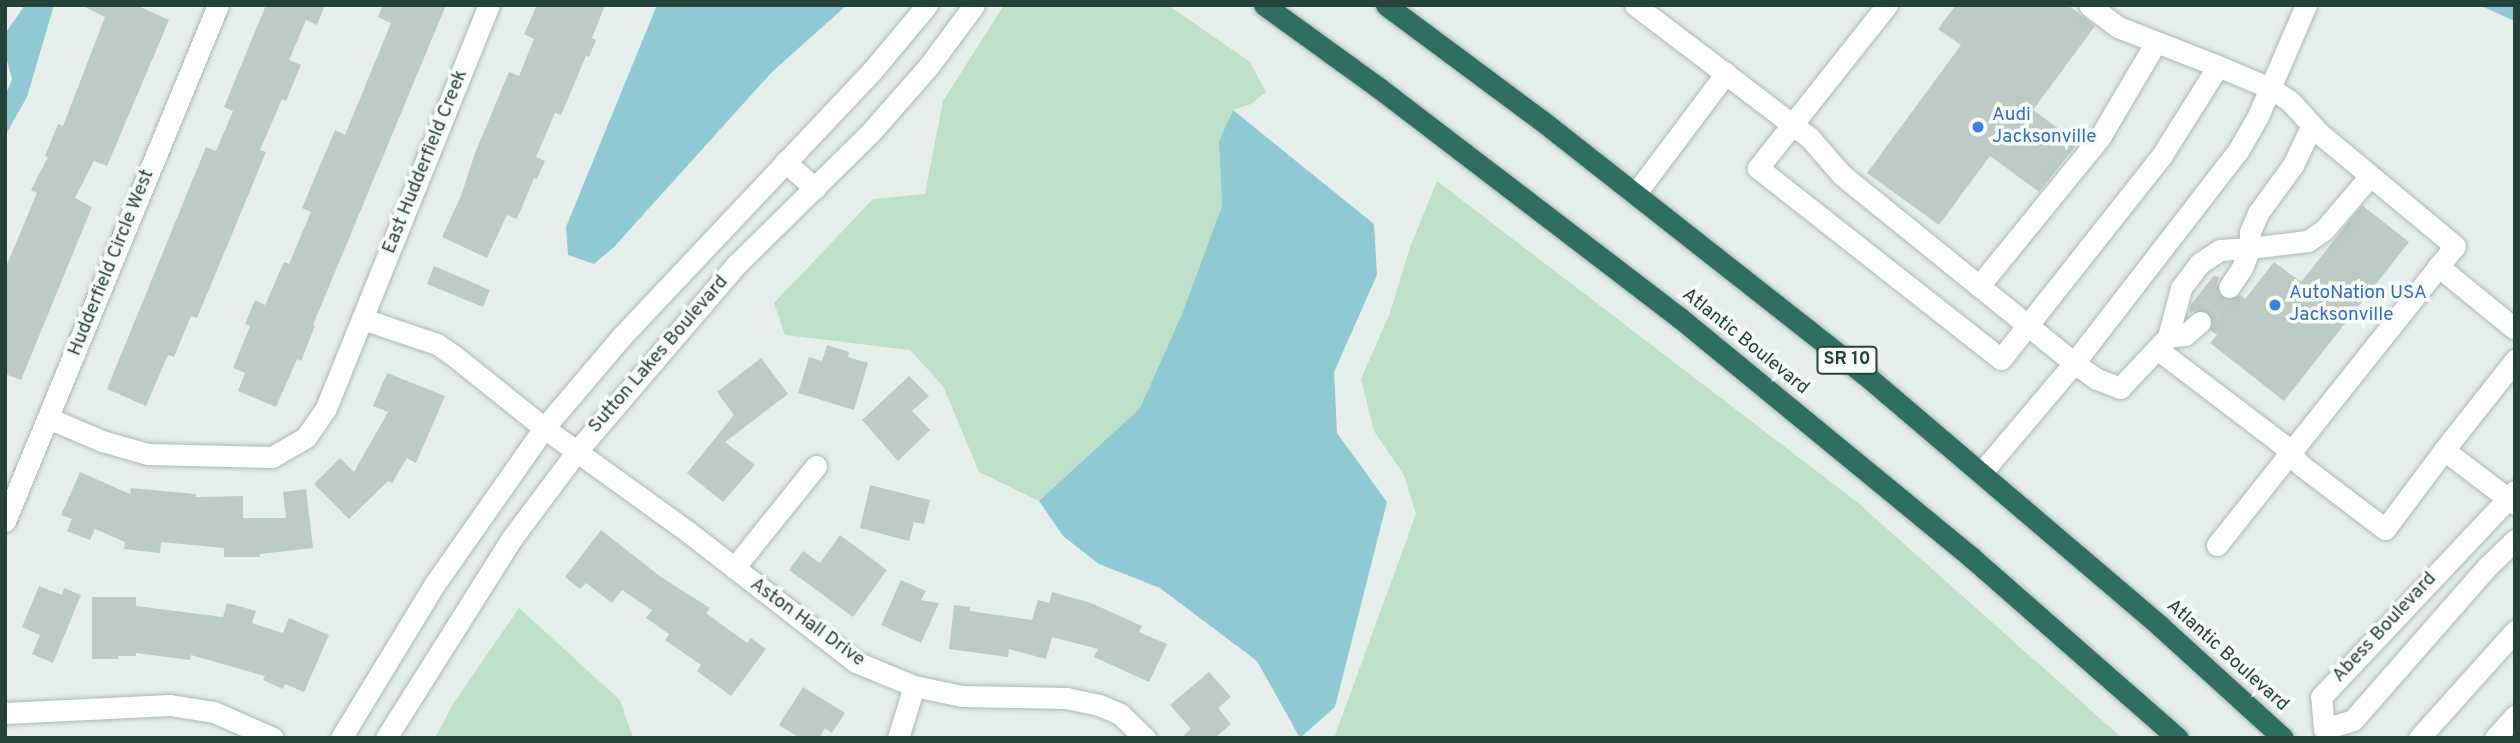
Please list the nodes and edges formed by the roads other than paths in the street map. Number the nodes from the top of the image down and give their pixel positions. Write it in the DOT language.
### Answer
graph roads {
  1 [pos="218,5"];
  2 [pos="489,5"];
  3 [pos="927,5"];
  4 [pos="974,5"];
  5 [pos="1264,5"];
  6 [pos="1386,5"];
  7 [pos="1635,5"];
  8 [pos="1887,5"];
  9 [pos="2089,5"];
  10 [pos="2306,5"];
  11 [pos="2156,42"];
  12 [pos="2218,66"];
  13 [pos="1726,73"];
  14 [pos="2270,88"];
  15 [pos="1792,124"];
  16 [pos="2312,125"];
  17 [pos="785,162"];
  18 [pos="2370,176"];
  19 [pos="815,188"];
  20 [pos="1636,192"];
  21 [pos="2250,248"];
  22 [pos="2438,266"];
  23 [pos="1979,286"];
  24 [pos="2229,286"];
  25 [pos="363,318"];
  26 [pos="2200,322"];
  27 [pos="2027,325"];
  28 [pos="2515,329"];
  29 [pos="2162,343"];
  30 [pos="2515,360"];
  31 [pos="2074,363"];
  32 [pos="48,418"];
  33 [pos="544,429"];
  34 [pos="2444,450"];
  35 [pos="577,451"];
  36 [pos="2291,453"];
  37 [pos="816,466"];
  38 [pos="1982,472"];
  39 [pos="2513,497"];
  40 [pos="5,521"];
  41 [pos="2515,540"];
  42 [pos="2217,545"];
  43 [pos="734,568"];
  44 [pos="2515,631"];
  45 [pos="914,686"];
  46 [pos="5,713"];
  47 [pos="2515,716"];
  48 [pos="2320,733"];
  49 [pos="273,738"];
  50 [pos="341,738"];
  51 [pos="386,738"];
  52 [pos="898,738"];
  53 [pos="1145,738"];
  54 [pos="2178,738"];
  55 [pos="2283,738"];
  56 [pos="2419,738"];
  57 [pos="2495,738"];
  1 -- 32 [label="street, Hudderfield Circle West"];
  2 -- 25 [label="street, East Hudderfield Creek"];
  3 -- 17 [label="street, Sutton Lakes Boulevard"];
  4 -- 19 [label="street, Sutton Lakes Boulevard"];
  5 -- 54 [label="highway, Atlantic Boulevard"];
  6 -- 20 [label="highway, Atlantic Boulevard / SR 10"];
  7 -- 13 [label="street"];
  8 -- 15 [label="street"];
  9 -- 11 [label="street"];
  10 -- 14 [label="street"];
  11 -- 12 [label="street"];
  11 -- 23 [label="street"];
  12 -- 14 [label="street"];
  12 -- 27 [label="street"];
  13 -- 15 [label="street"];
  13 -- 20 [label="street"];
  14 -- 16 [label="street"];
  14 -- 31 [label="street"];
  15 -- 23 [label="street"];
  15 -- 27 [label="street"];
  16 -- 18 [label="street"];
  16 -- 21 [label="street"];
  17 -- 19 [label="street"];
  17 -- 33 [label="street, Sutton Lakes Boulevard"];
  18 -- 21 [label="street"];
  18 -- 22 [label="street"];
  19 -- 35 [label="street, Sutton Lakes Boulevard"];
  20 -- 38 [label="highway, Atlantic Boulevard / SR 10"];
  21 -- 24 [label="street"];
  21 -- 29 [label="street"];
  22 -- 28 [label="street"];
  22 -- 36 [label="street"];
  23 -- 27 [label="street"];
  25 -- 32 [label="street, East Hudderfield Creek"];
  25 -- 33 [label="street, Aston Hall Drive"];
  26 -- 29 [label="street"];
  27 -- 31 [label="street"];
  29 -- 31 [label="street"];
  29 -- 36 [label="street"];
  30 -- 34 [label="street"];
  31 -- 38 [label="street"];
  32 -- 40 [label="street, Hudderfield Circle West"];
  33 -- 35 [label="street, Aston Hall Drive"];
  33 -- 50 [label="street, Sutton Lakes Boulevard"];
  34 -- 36 [label="street"];
  34 -- 39 [label="street"];
  35 -- 43 [label="street, Aston Hall Drive"];
  35 -- 51 [label="street, Sutton Lakes Boulevard"];
  36 -- 42 [label="street"];
  37 -- 43 [label="street"];
  38 -- 55 [label="highway, Atlantic Boulevard / SR 10"];
  39 -- 48 [label="street, Abess Boulevard"];
  41 -- 48 [label="street, Abess Boulevard"];
  43 -- 45 [label="street, Aston Hall Drive"];
  44 -- 56 [label="street"];
  45 -- 52 [label="street"];
  45 -- 53 [label="street, Aston Hall Drive"];
  46 -- 49 [label="street"];
  47 -- 57 [label="street"];
}
